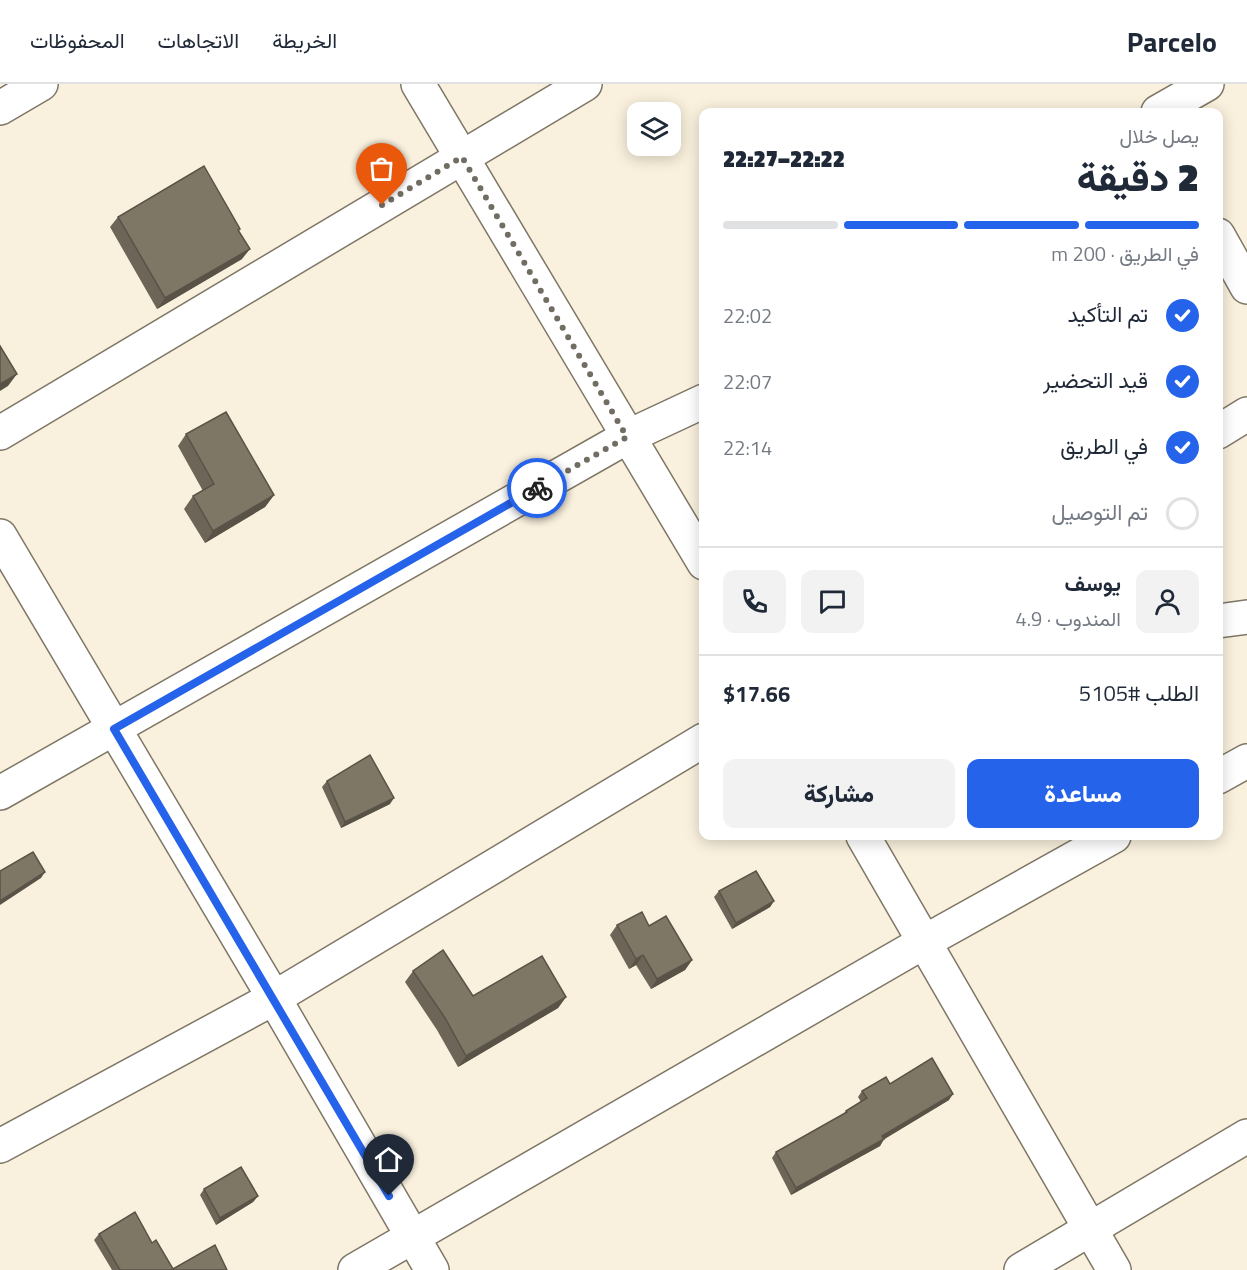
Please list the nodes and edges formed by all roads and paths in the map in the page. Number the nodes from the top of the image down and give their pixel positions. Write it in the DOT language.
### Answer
graph roads {
  1 [pos="41,84"];
  2 [pos="418,84"];
  3 [pos="585,84"];
  4 [pos="1207,84"];
  5 [pos="0,108"];
  6 [pos="1165,108"];
  7 [pos="462,157"];
  8 [pos="1223,244"];
  9 [pos="1247,287"];
  10 [pos="699,403"];
  11 [pos="1247,414"];
  12 [pos="1223,429"];
  13 [pos="0,433"];
  14 [pos="627,437"];
  15 [pos="0,536"];
  16 [pos="699,555"];
  17 [pos="1247,617"];
  18 [pos="1223,620"];
  19 [pos="114,729"];
  20 [pos="699,743"];
  21 [pos="1247,761"];
  22 [pos="1223,774"];
  23 [pos="0,793"];
  24 [pos="865,840"];
  25 [pos="1107,840"];
  26 [pos="924,942"];
  27 [pos="274,998"];
  28 [pos="1247,1136"];
  29 [pos="0,1146"];
  30 [pos="1090,1228"];
  31 [pos="412,1236"];
  32 [pos="355,1270"];
  33 [pos="432,1270"];
  34 [pos="1021,1270"];
  35 [pos="1114,1270"];
  1 -- 5 [label="street"];
  2 -- 7 [label="street"];
  3 -- 7 [label="street"];
  4 -- 6 [label="street"];
  7 -- 13 [label="street"];
  7 -- 14 [label="street"];
  8 -- 9 [label="street"];
  10 -- 14 [label="street"];
  11 -- 12 [label="street"];
  14 -- 16 [label="street"];
  14 -- 19 [label="street"];
  15 -- 19 [label="street"];
  17 -- 18 [label="street"];
  19 -- 23 [label="street"];
  19 -- 27 [label="street"];
  20 -- 27 [label="street"];
  21 -- 22 [label="street"];
  24 -- 26 [label="street"];
  25 -- 26 [label="street"];
  26 -- 30 [label="street"];
  26 -- 31 [label="street"];
  27 -- 29 [label="street"];
  27 -- 31 [label="street"];
  28 -- 30 [label="street"];
  30 -- 34 [label="street"];
  30 -- 35 [label="street"];
  31 -- 32 [label="street"];
  31 -- 33 [label="street"];
}
